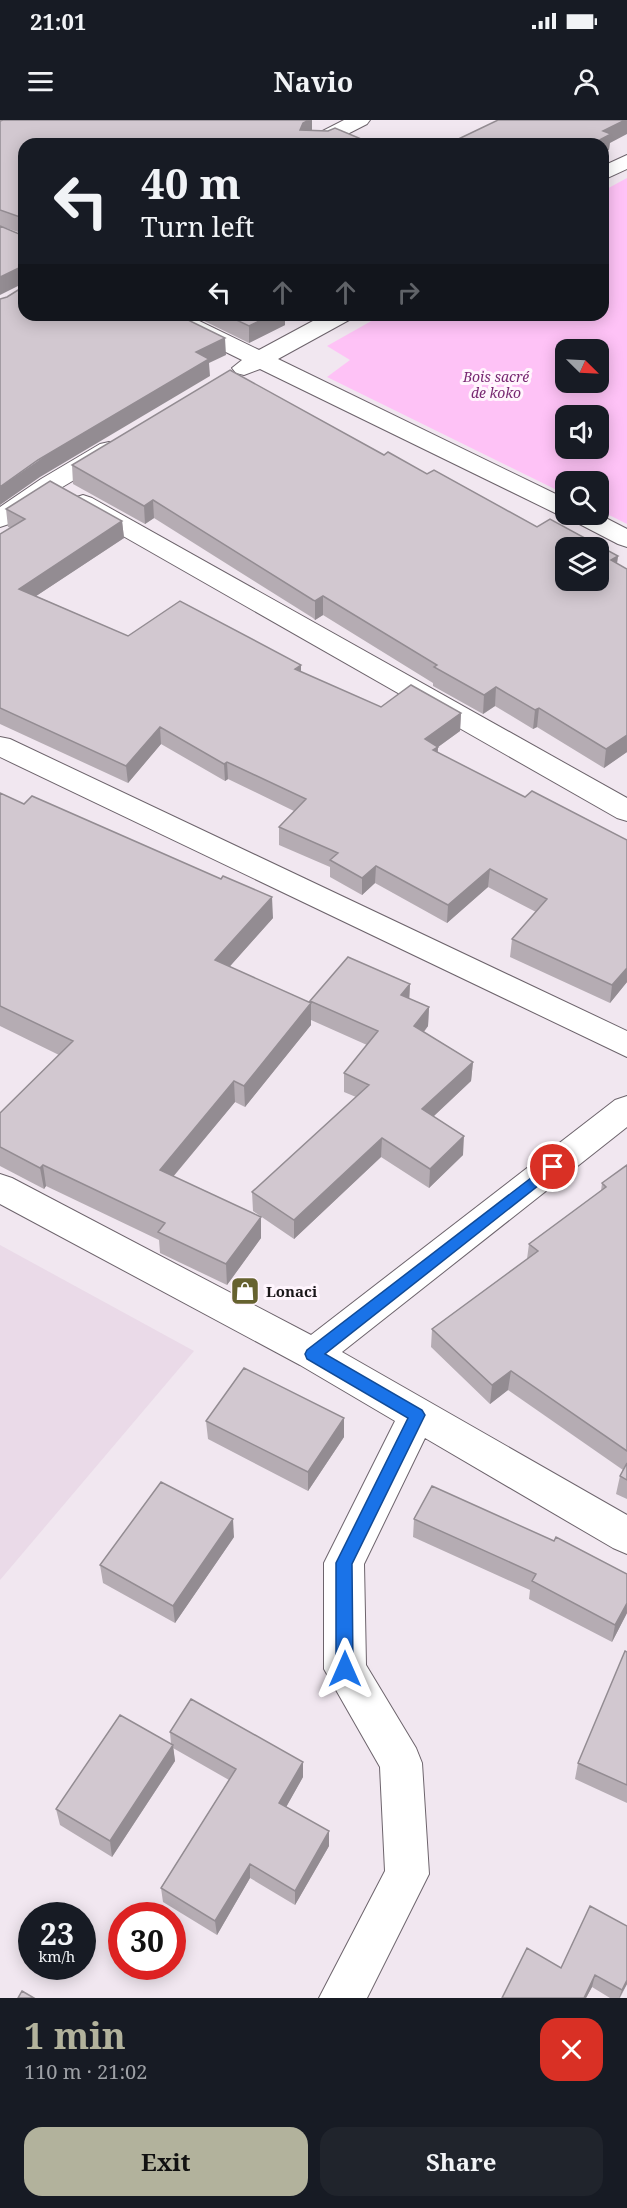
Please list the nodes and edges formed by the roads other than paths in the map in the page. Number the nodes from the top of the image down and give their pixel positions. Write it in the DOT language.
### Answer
graph roads {
  1 [pos="360,120"];
  2 [pos="324,138"];
  3 [pos="627,161"];
  4 [pos="609,171"];
  5 [pos="181,321"];
  6 [pos="329,321"];
  7 [pos="259,359"];
  8 [pos="229,377"];
  9 [pos="130,436"];
  10 [pos="50,484"];
  11 [pos="555,504"];
  12 [pos="0,519"];
  13 [pos="599,525"];
  14 [pos="627,539"];
  15 [pos="0,746"];
  16 [pos="627,811"];
  17 [pos="627,1045"];
  18 [pos="627,1109"];
  19 [pos="0,1188"];
  20 [pos="313,1354"];
  21 [pos="417,1415"];
  22 [pos="627,1536"];
  23 [pos="342,1998"];
  1 -- 2 [label="street"];
  3 -- 4 [label="street"];
  5 -- 7 [label="street"];
  6 -- 7 [label="street"];
  7 -- 8 [label="street"];
  7 -- 11 [label="street"];
  9 -- 10 [label="street"];
  10 -- 12 [label="street"];
  10 -- 16 [label="street"];
  13 -- 14 [label="street"];
  15 -- 17 [label="street"];
  18 -- 20 [label="street"];
  19 -- 20 [label="street"];
  20 -- 21 [label="street"];
  21 -- 22 [label="street"];
  21 -- 23 [label="street"];
}
